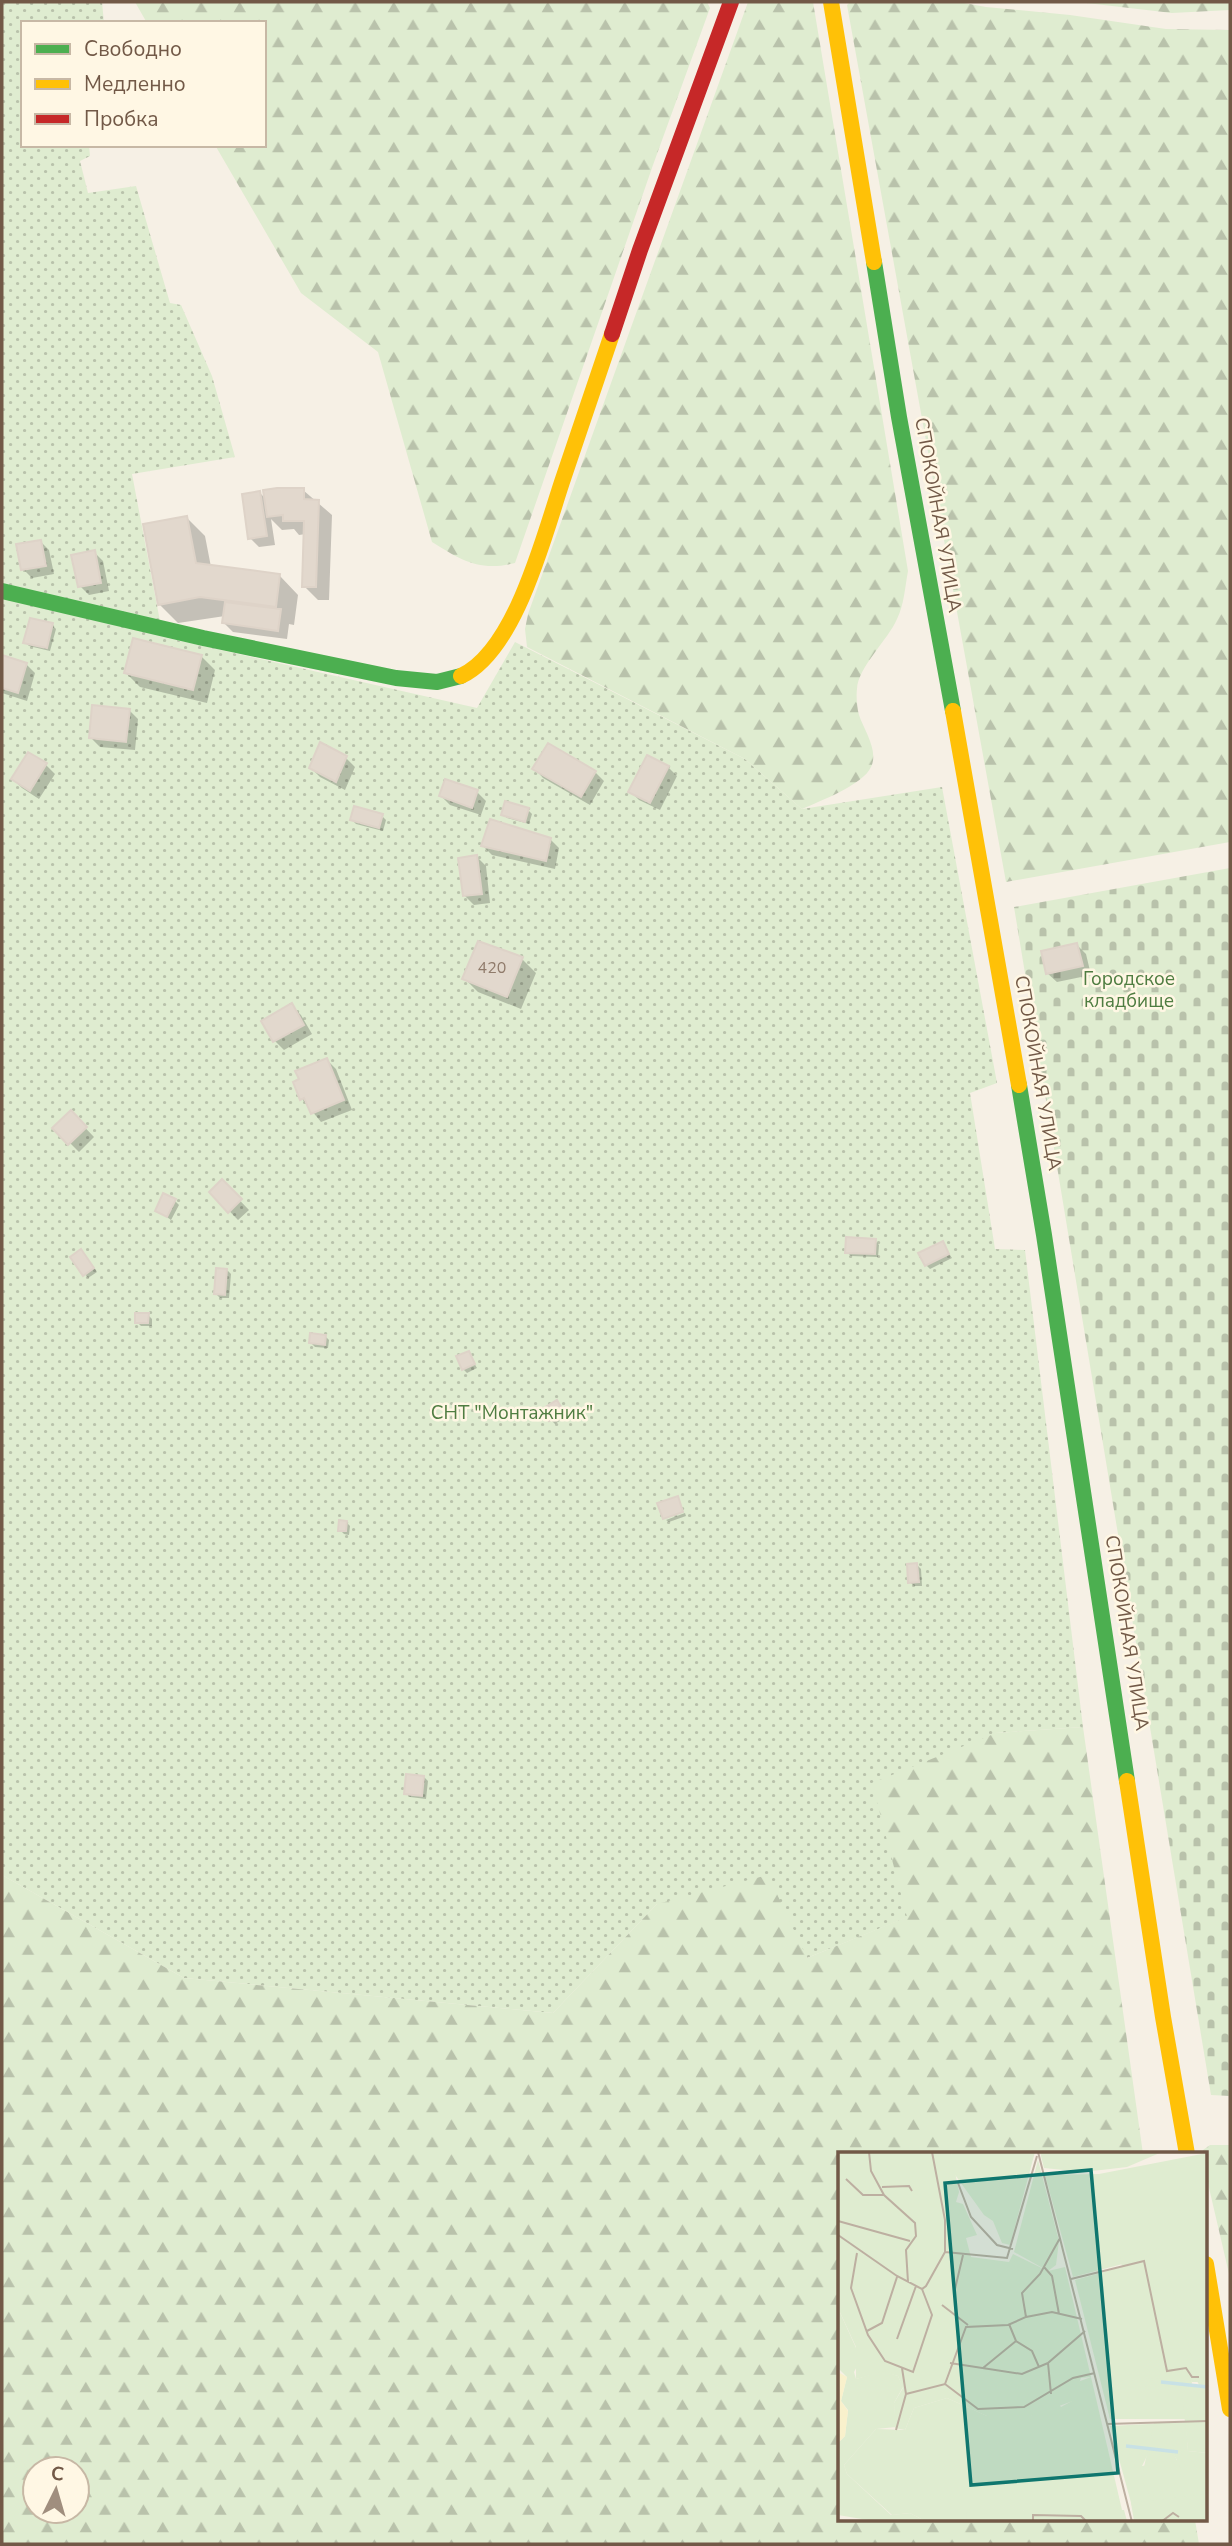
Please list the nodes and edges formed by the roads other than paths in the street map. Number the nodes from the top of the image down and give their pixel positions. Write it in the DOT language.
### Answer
graph roads {
  1 [pos="731,2"];
  2 [pos="831,2"];
  3 [pos="2,592"];
  4 [pos="1187,2152"];
  5 [pos="1208,2276"];
  6 [pos="1230,2409"];
  1 -- 3 [label="street"];
  2 -- 4 [label="street, СПОКОЙНАЯ УЛИЦА"];
  5 -- 6 [label="street"];
}
